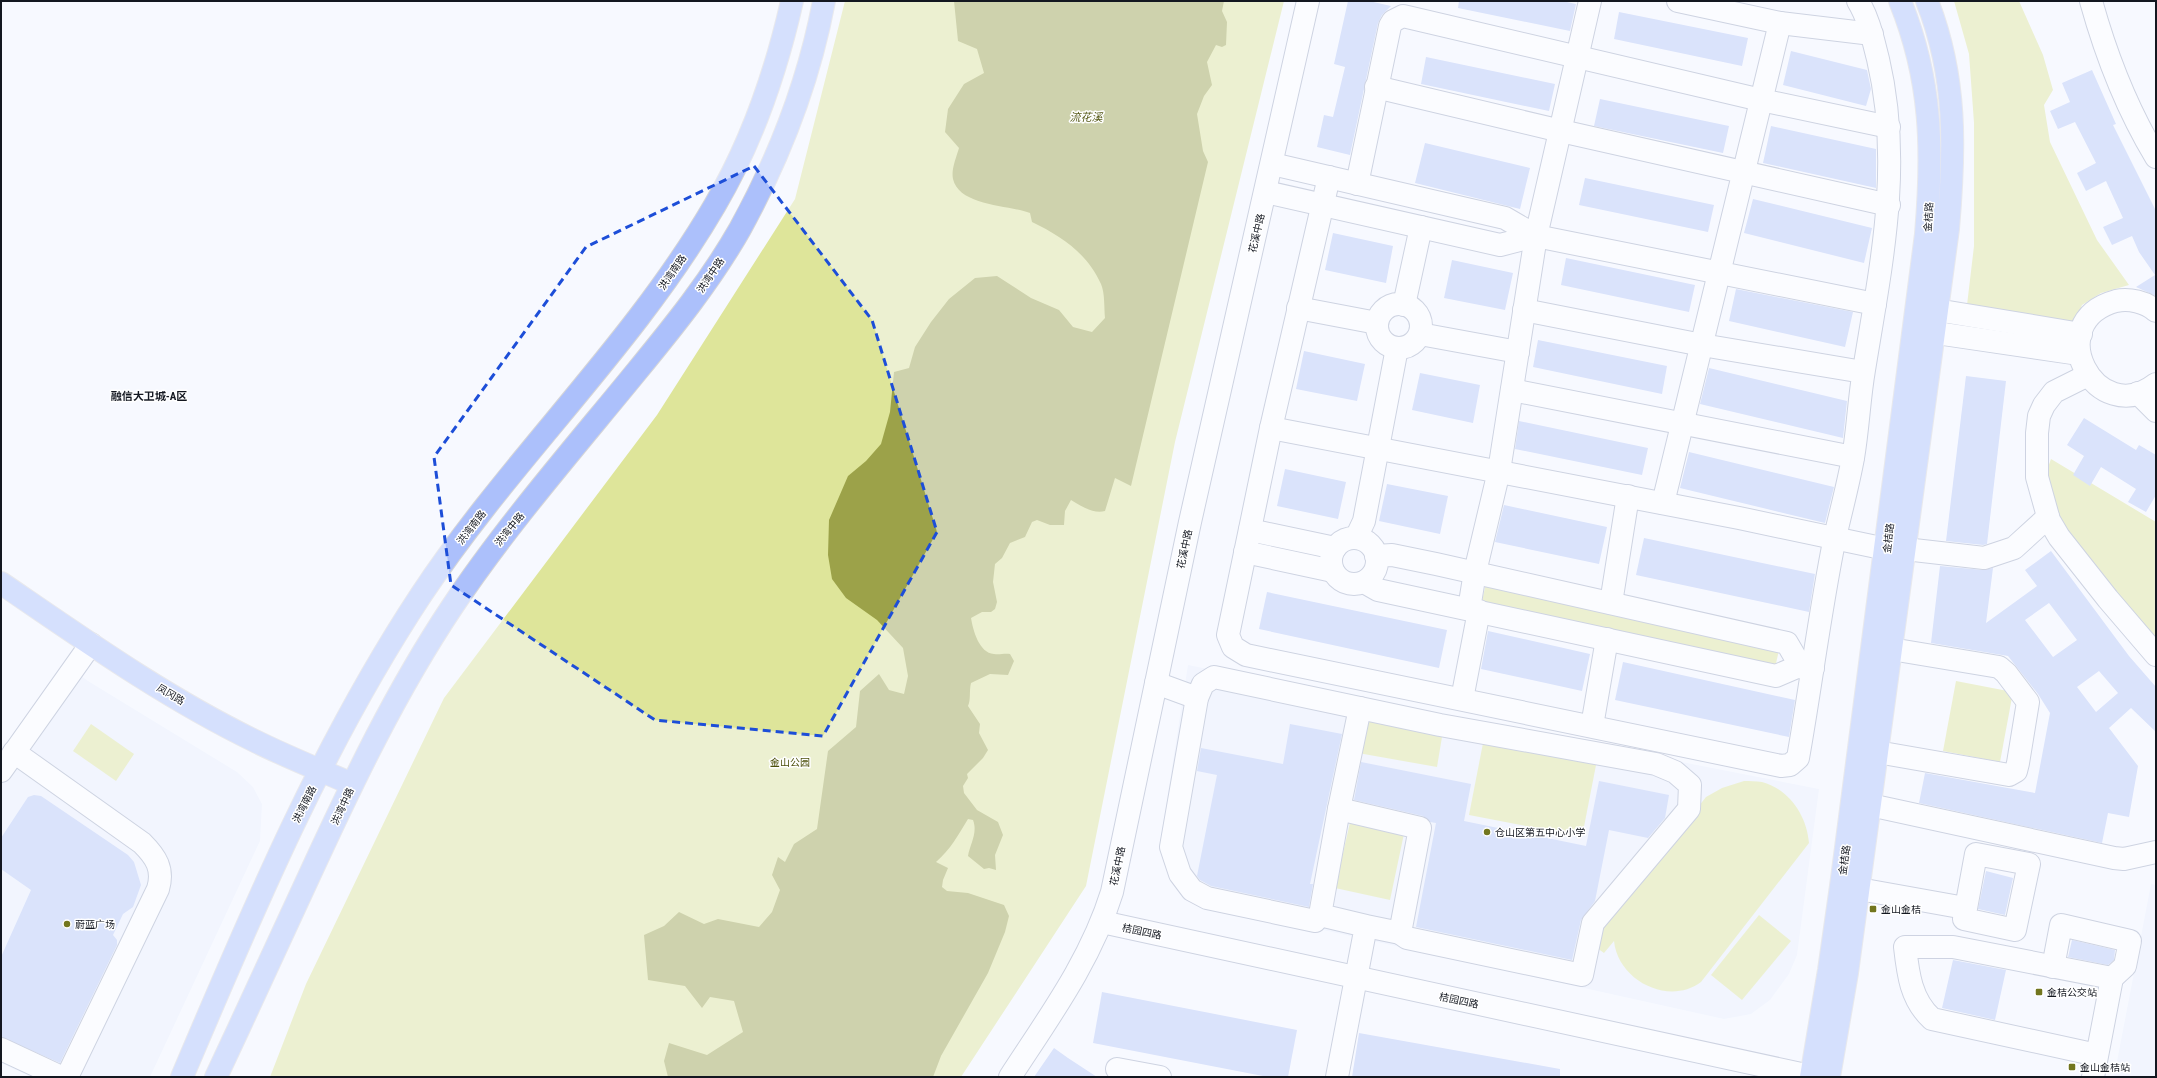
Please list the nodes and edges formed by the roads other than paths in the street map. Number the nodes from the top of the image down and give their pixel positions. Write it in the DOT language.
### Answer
graph roads {
  1 [pos="792,1"];
  2 [pos="824,1"];
  3 [pos="1308,1"];
  4 [pos="1590,1"];
  5 [pos="1678,1"];
  6 [pos="1858,1"];
  7 [pos="1900,1"];
  8 [pos="1927,1"];
  9 [pos="2091,1"];
  10 [pos="1780,23"];
  11 [pos="1872,34"];
  12 [pos="1578,57"];
  13 [pos="1376,87"];
  14 [pos="1762,100"];
  15 [pos="1889,127"];
  16 [pos="1561,132"];
  17 [pos="2156,157"];
  18 [pos="1272,164"];
  19 [pos="1744,173"];
  20 [pos="1329,177"];
  21 [pos="1358,184"];
  22 [pos="1266,192"];
  23 [pos="1322,205"];
  24 [pos="1889,205"];
  25 [pos="1421,227"];
  26 [pos="1536,236"];
  27 [pos="1719,274"];
  28 [pos="1875,304"];
  29 [pos="1404,305"];
  30 [pos="1298,308"];
  31 [pos="1927,308"];
  32 [pos="1524,310"];
  33 [pos="2156,311"];
  34 [pos="1377,322"];
  35 [pos="1924,331"];
  36 [pos="1420,334"];
  37 [pos="2080,344"];
  38 [pos="1702,345"];
  39 [pos="1397,348"];
  40 [pos="1518,352"];
  41 [pos="1863,372"];
  42 [pos="2088,375"];
  43 [pos="2147,388"];
  44 [pos="1512,390"];
  45 [pos="2156,412"];
  46 [pos="1682,425"];
  47 [pos="1271,428"];
  48 [pos="1378,448"];
  49 [pos="1853,457"];
  50 [pos="1499,471"];
  51 [pos="1628,496"];
  52 [pos="1663,503"];
  53 [pos="2048,516"];
  54 [pos="1250,530"];
  55 [pos="1356,538"];
  56 [pos="1835,538"];
  57 [pos="1335,548"];
  58 [pos="1895,549"];
  59 [pos="1245,552"];
  60 [pos="1376,556"];
  61 [pos="1333,571"];
  62 [pos="1475,572"];
  63 [pos="1364,582"];
  64 [pos="1,583"];
  65 [pos="1611,603"];
  66 [pos="1474,610"];
  67 [pos="1607,639"];
  68 [pos="91,644"];
  69 [pos="1891,649"];
  70 [pos="2156,655"];
  71 [pos="1807,668"];
  72 [pos="1156,683"];
  73 [pos="1197,698"];
  74 [pos="1462,699"];
  75 [pos="1360,708"];
  76 [pos="1592,726"];
  77 [pos="14,752"];
  78 [pos="1877,752"];
  79 [pos="322,770"];
  80 [pos="1,771"];
  81 [pos="352,784"];
  82 [pos="1870,805"];
  83 [pos="1339,809"];
  84 [pos="2156,852"];
  85 [pos="1859,889"];
  86 [pos="1965,908"];
  87 [pos="1320,915"];
  88 [pos="1102,922"];
  89 [pos="1366,926"];
  90 [pos="1400,933"];
  91 [pos="2053,967"];
  92 [pos="1355,978"];
  93 [pos="2112,978"];
  94 [pos="1,1049"];
  95 [pos="2097,1055"];
  96 [pos="1117,1068"];
  97 [pos="61,1077"];
  98 [pos="67,1077"];
  99 [pos="182,1077"];
  100 [pos="216,1077"];
  101 [pos="1010,1077"];
  102 [pos="1160,1077"];
  103 [pos="1337,1077"];
  104 [pos="1816,1077"];
  105 [pos="2093,1077"];
  1 -- 79 [label="main road, 洪湾南路"];
  2 -- 81 [label="main road, 洪湾中路"];
  3 -- 18 [label="street, 花溪中路"];
  4 -- 12 [label="street"];
  5 -- 10 [label="street"];
  6 -- 11 [label="street"];
  7 -- 31 [label="main road, 金桔路"];
  8 -- 31 [label="main road"];
  9 -- 17 [label="street"];
  10 -- 11 [label="street"];
  10 -- 14 [label="street"];
  11 -- 15 [label="street"];
  12 -- 13 [label="street"];
  12 -- 14 [label="street"];
  12 -- 16 [label="street"];
  13 -- 16 [label="street"];
  13 -- 21 [label="street"];
  14 -- 15 [label="street"];
  14 -- 19 [label="street"];
  15 -- 24 [label="street"];
  16 -- 19 [label="street"];
  16 -- 26 [label="street"];
  18 -- 20 [label="street"];
  18 -- 22 [label="street, 花溪中路"];
  19 -- 24 [label="street"];
  19 -- 27 [label="street"];
  20 -- 21 [label="street"];
  20 -- 23 [label="street"];
  21 -- 26 [label="street"];
  22 -- 23 [label="street"];
  22 -- 72 [label="street, 花溪中路"];
  23 -- 25 [label="street"];
  23 -- 30 [label="street"];
  24 -- 28 [label="street"];
  25 -- 26 [label="street"];
  25 -- 29 [label="street"];
  26 -- 27 [label="street"];
  26 -- 32 [label="street"];
  27 -- 28 [label="street"];
  27 -- 38 [label="street"];
  28 -- 41 [label="street"];
  29 -- 34 [label="street"];
  29 -- 36 [label="street"];
  30 -- 34 [label="street"];
  30 -- 47 [label="street"];
  31 -- 35 [label="main road, 金桔路"];
  31 -- 37 [label="street"];
  32 -- 38 [label="street"];
  32 -- 40 [label="street"];
  33 -- 37 [label="street"];
  34 -- 39 [label="street"];
  35 -- 37 [label="street"];
  35 -- 58 [label="main road, 金桔路"];
  36 -- 39 [label="street"];
  36 -- 40 [label="street"];
  37 -- 42 [label="street"];
  38 -- 41 [label="street"];
  38 -- 46 [label="street"];
  39 -- 48 [label="street"];
  40 -- 44 [label="street"];
  41 -- 49 [label="street"];
  42 -- 43 [label="street"];
  42 -- 53 [label="street"];
  43 -- 45 [label="street"];
  44 -- 46 [label="street"];
  44 -- 50 [label="street"];
  46 -- 49 [label="street"];
  46 -- 52 [label="street"];
  47 -- 48 [label="street"];
  47 -- 54 [label="street"];
  48 -- 50 [label="street"];
  48 -- 55 [label="street"];
  49 -- 56 [label="street"];
  50 -- 51 [label="street"];
  50 -- 62 [label="street"];
  51 -- 52 [label="street"];
  51 -- 65 [label="street"];
  52 -- 56 [label="street"];
  53 -- 58 [label="street"];
  53 -- 70 [label="street"];
  54 -- 57 [label="street"];
  54 -- 59 [label="street"];
  55 -- 57 [label="street"];
  55 -- 60 [label="street"];
  56 -- 58 [label="street"];
  56 -- 71 [label="street"];
  57 -- 61 [label="street"];
  58 -- 69 [label="main road"];
  58 -- 104 [label="main road, 金桔路"];
  59 -- 61 [label="street"];
  59 -- 74 [label="street"];
  60 -- 62 [label="street"];
  60 -- 63 [label="street"];
  61 -- 63 [label="street"];
  62 -- 65 [label="street"];
  62 -- 66 [label="street"];
  63 -- 66 [label="street"];
  64 -- 68 [label="main road, 凤冈路"];
  65 -- 71 [label="street"];
  66 -- 67 [label="street"];
  66 -- 74 [label="street"];
  67 -- 71 [label="street"];
  67 -- 76 [label="street"];
  68 -- 77 [label="street"];
  68 -- 79 [label="main road, 凤冈路"];
  69 -- 78 [label="main road"];
  69 -- 78 [label="street"];
  71 -- 76 [label="street"];
  72 -- 73 [label="street"];
  72 -- 88 [label="street, 花溪中路"];
  73 -- 75 [label="street"];
  73 -- 87 [label="street"];
  74 -- 76 [label="street"];
  75 -- 83 [label="street"];
  75 -- 90 [label="street"];
  77 -- 80 [label="street"];
  77 -- 98 [label="street"];
  78 -- 82 [label="main road"];
  79 -- 81 [label="main road, 凤冈路"];
  79 -- 99 [label="main road, 洪湾南路"];
  81 -- 100 [label="main road, 洪湾中路"];
  82 -- 84 [label="street"];
  82 -- 85 [label="main road"];
  83 -- 87 [label="street"];
  83 -- 90 [label="street"];
  85 -- 86 [label="street"];
  85 -- 104 [label="main road"];
  87 -- 89 [label="street"];
  88 -- 92 [label="street, 桔园四路"];
  88 -- 101 [label="street, 花溪中路"];
  89 -- 90 [label="street"];
  89 -- 92 [label="street"];
  91 -- 93 [label="street"];
  91 -- 93 [label="street"];
  91 -- 95 [label="street"];
  92 -- 103 [label="street"];
  92 -- 104 [label="street, 桔园四路"];
  93 -- 95 [label="street"];
  94 -- 97 [label="street"];
  95 -- 105 [label="street"];
  96 -- 102 [label="street"];
}
